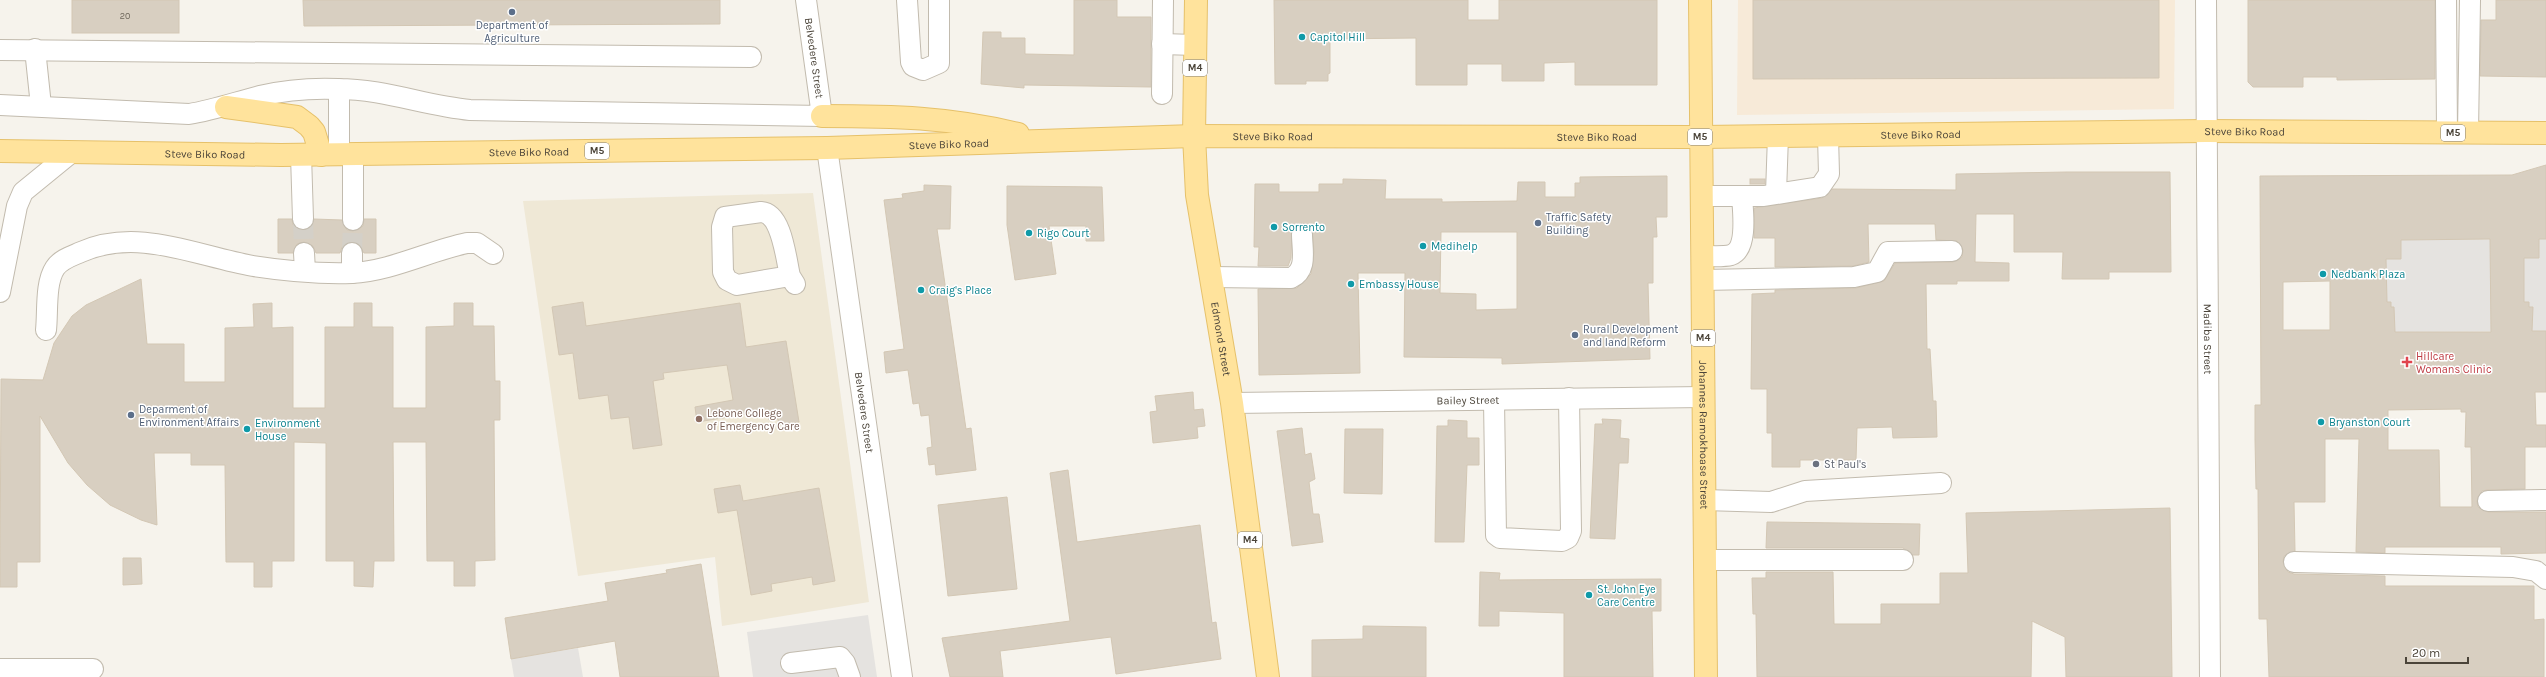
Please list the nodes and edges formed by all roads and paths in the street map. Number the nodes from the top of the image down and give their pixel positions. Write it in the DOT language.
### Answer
graph roads {
  1 [pos="806,0"];
  2 [pos="907,0"];
  3 [pos="939,0"];
  4 [pos="1163,0"];
  5 [pos="1196,0"];
  6 [pos="1700,0"];
  7 [pos="2206,0"];
  8 [pos="2446,0"];
  9 [pos="2470,0"];
  10 [pos="1162,44"];
  11 [pos="1195,45"];
  12 [pos="35,49"];
  13 [pos="0,50"];
  14 [pos="751,57"];
  15 [pos="339,89"];
  16 [pos="1162,94"];
  17 [pos="0,105"];
  18 [pos="41,106"];
  19 [pos="226,107"];
  20 [pos="822,116"];
  21 [pos="2206,131"];
  22 [pos="2447,133"];
  23 [pos="2468,133"];
  24 [pos="2546,133"];
  25 [pos="1194,136"];
  26 [pos="1778,136"];
  27 [pos="1828,136"];
  28 [pos="1702,137"];
  29 [pos="1044,141"];
  30 [pos="827,148"];
  31 [pos="0,151"];
  32 [pos="72,152"];
  33 [pos="328,154"];
  34 [pos="1776,193"];
  35 [pos="1703,196"];
  36 [pos="1742,197"];
  37 [pos="303,219"];
  38 [pos="353,220"];
  39 [pos="1302,234"];
  40 [pos="1952,251"];
  41 [pos="493,254"];
  42 [pos="1703,256"];
  43 [pos="2,265"];
  44 [pos="1211,277"];
  45 [pos="1703,280"];
  46 [pos="0,292"];
  47 [pos="46,330"];
  48 [pos="1704,397"];
  49 [pos="1570,398"];
  50 [pos="1494,400"];
  51 [pos="1232,403"];
  52 [pos="1941,483"];
  53 [pos="1704,500"];
  54 [pos="2546,500"];
  55 [pos="2488,501"];
  56 [pos="1705,560"];
  57 [pos="1903,560"];
  58 [pos="2294,562"];
  59 [pos="2546,579"];
  60 [pos="791,663"];
  61 [pos="0,669"];
  62 [pos="93,670"];
  63 [pos="850,677"];
  64 [pos="902,677"];
  65 [pos="1268,677"];
  66 [pos="1706,677"];
  67 [pos="2210,677"];
  1 -- 20 [label="street, Belvedere Street"];
  2 -- 3 [label="street"];
  4 -- 10 [label="street"];
  5 -- 11 [label="main road, Edmond Street / M4"];
  6 -- 28 [label="main road, Johannes Ramokhoase Street / M4"];
  7 -- 21 [label="street, Madiba Street"];
  8 -- 22 [label="street"];
  9 -- 23 [label="street"];
  10 -- 11 [label="street"];
  10 -- 16 [label="street"];
  11 -- 25 [label="main road, Edmond Street / M4"];
  12 -- 13 [label="street"];
  12 -- 14 [label="street"];
  12 -- 18 [label="street"];
  15 -- 19 [label="street"];
  15 -- 20 [label="street"];
  15 -- 33 [label="street"];
  17 -- 18 [label="street"];
  18 -- 19 [label="street"];
  19 -- 33 [label="main road"];
  20 -- 29 [label="main road"];
  21 -- 22 [label="main road, Steve Biko Road / M5"];
  21 -- 27 [label="main road, Steve Biko Road / M5"];
  21 -- 67 [label="street, Madiba Street"];
  22 -- 23 [label="main road, Steve Biko Road / M5"];
  23 -- 24 [label="main road, Steve Biko Road / M5"];
  25 -- 28 [label="main road, Steve Biko Road / M5"];
  25 -- 29 [label="main road, Steve Biko Road / M5"];
  25 -- 44 [label="main road, Edmond Street / M4"];
  26 -- 27 [label="main road, Steve Biko Road / M5"];
  26 -- 28 [label="main road, Steve Biko Road / M5"];
  26 -- 34 [label="street"];
  27 -- 34 [label="street"];
  28 -- 35 [label="main road, Johannes Ramokhoase Street / M4"];
  29 -- 30 [label="main road, Steve Biko Road / M5"];
  30 -- 33 [label="main road, Steve Biko Road / M5"];
  30 -- 64 [label="street, Belvedere Street"];
  31 -- 32 [label="main road, Steve Biko Road / M5"];
  32 -- 33 [label="main road, Steve Biko Road / M5"];
  32 -- 43 [label="street"];
  33 -- 37 [label="street"];
  33 -- 38 [label="street"];
  34 -- 36 [label="street"];
  35 -- 36 [label="street"];
  35 -- 42 [label="main road, Johannes Ramokhoase Street / M4"];
  36 -- 42 [label="street"];
  39 -- 44 [label="street"];
  40 -- 45 [label="street"];
  41 -- 47 [label="street"];
  42 -- 45 [label="main road, Johannes Ramokhoase Street / M4"];
  43 -- 46 [label="street"];
  44 -- 51 [label="main road, Edmond Street / M4"];
  45 -- 48 [label="main road, Johannes Ramokhoase Street / M4"];
  48 -- 49 [label="street, Bailey Street"];
  48 -- 53 [label="main road, Johannes Ramokhoase Street / M4"];
  49 -- 50 [label="street, Bailey Street"];
  49 -- 50 [label="street"];
  50 -- 51 [label="street, Bailey Street"];
  51 -- 65 [label="main road, Edmond Street / M4"];
  52 -- 53 [label="street"];
  53 -- 56 [label="main road, Johannes Ramokhoase Street / M4"];
  54 -- 55 [label="street"];
  56 -- 57 [label="street"];
  56 -- 66 [label="main road, Johannes Ramokhoase Street / M4"];
  58 -- 59 [label="street"];
  60 -- 63 [label="street"];
  61 -- 62 [label="street"];
}
